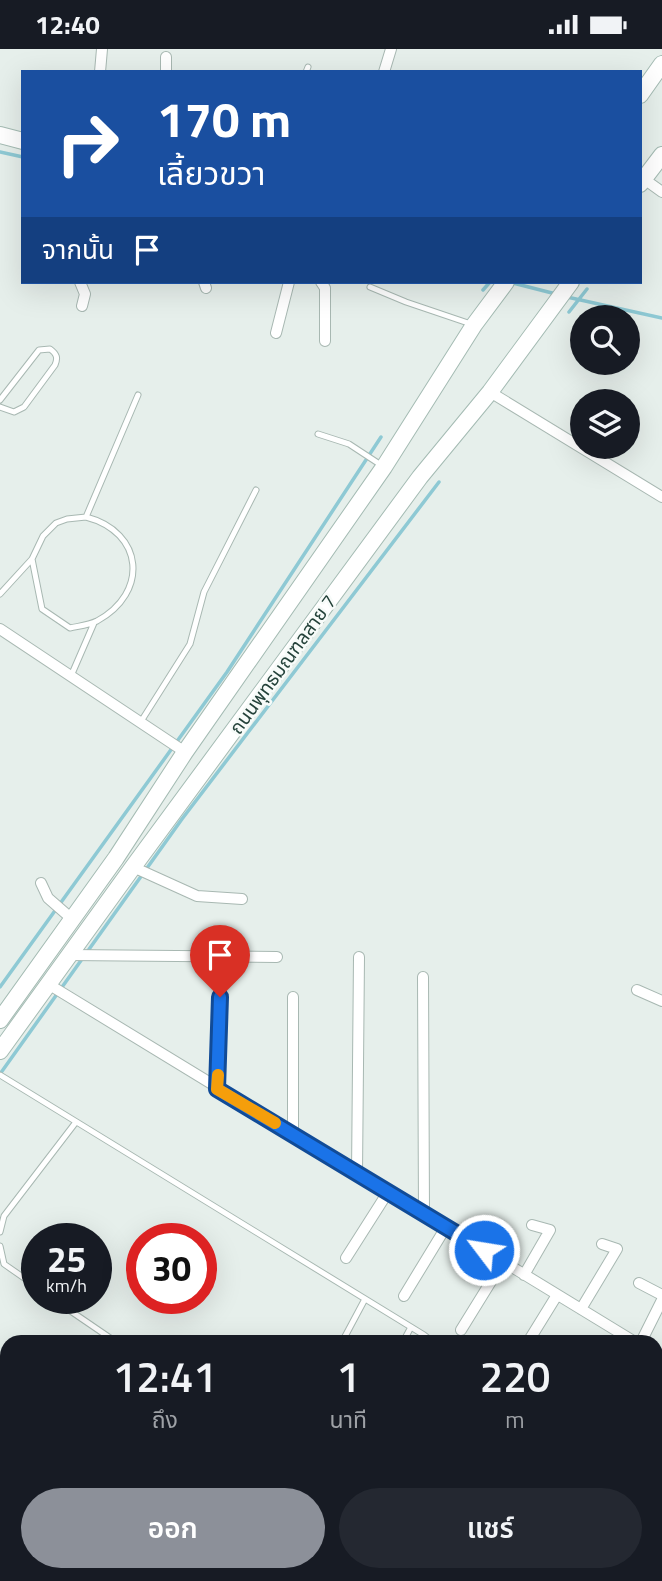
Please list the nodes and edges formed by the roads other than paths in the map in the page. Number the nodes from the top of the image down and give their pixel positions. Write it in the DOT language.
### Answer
graph roads {
  1 [pos="102,49"];
  2 [pos="391,49"];
  3 [pos="166,57"];
  4 [pos="662,64"];
  5 [pos="100,70"];
  6 [pos="166,70"];
  7 [pos="385,70"];
  8 [pos="642,92"];
  9 [pos="0,135"];
  10 [pos="21,140"];
  11 [pos="662,155"];
  12 [pos="642,182"];
  13 [pos="662,192"];
  14 [pos="81,284"];
  15 [pos="288,284"];
  16 [pos="322,284"];
  17 [pos="504,284"];
  18 [pos="568,284"];
  19 [pos="370,287"];
  20 [pos="82,306"];
  21 [pos="474,325"];
  22 [pos="276,334"];
  23 [pos="325,341"];
  24 [pos="490,392"];
  25 [pos="138,395"];
  26 [pos="0,400"];
  27 [pos="0,407"];
  28 [pos="318,434"];
  29 [pos="384,467"];
  30 [pos="256,490"];
  31 [pos="662,497"];
  32 [pos="86,517"];
  33 [pos="32,559"];
  34 [pos="0,594"];
  35 [pos="94,623"];
  36 [pos="0,629"];
  37 [pos="71,676"];
  38 [pos="140,723"];
  39 [pos="182,751"];
  40 [pos="134,868"];
  41 [pos="41,883"];
  42 [pos="242,899"];
  43 [pos="67,915"];
  44 [pos="73,956"];
  45 [pos="276,957"];
  46 [pos="359,957"];
  47 [pos="424,977"];
  48 [pos="50,985"];
  49 [pos="637,990"];
  50 [pos="220,997"];
  51 [pos="293,997"];
  52 [pos="662,1002"];
  53 [pos="0,1020"];
  54 [pos="0,1051"];
  55 [pos="0,1075"];
  56 [pos="217,1089"];
  57 [pos="76,1122"];
  58 [pos="293,1135"];
  59 [pos="357,1174"];
  60 [pos="388,1192"];
  61 [pos="424,1214"];
  62 [pos="533,1225"];
  63 [pos="446,1227"];
  64 [pos="0,1233"];
  65 [pos="602,1244"];
  66 [pos="0,1246"];
  67 [pos="346,1258"];
  68 [pos="503,1262"];
  69 [pos="524,1275"];
  70 [pos="21,1276"];
  71 [pos="639,1283"];
  72 [pos="557,1295"];
  73 [pos="404,1296"];
  74 [pos="662,1297"];
  75 [pos="365,1299"];
  76 [pos="582,1310"];
  77 [pos="75,1314"];
  78 [pos="411,1327"];
  79 [pos="461,1330"];
  80 [pos="617,1331"];
  81 [pos="106,1335"];
  82 [pos="346,1335"];
  83 [pos="407,1335"];
  84 [pos="423,1335"];
  85 [pos="532,1335"];
  86 [pos="614,1335"];
  87 [pos="625,1335"];
  88 [pos="642,1335"];
  1 -- 5 [label="street"];
  2 -- 7 [label="street"];
  3 -- 6 [label="street"];
  4 -- 8 [label="main road"];
  9 -- 10 [label="main road"];
  11 -- 12 [label="main road"];
  12 -- 13 [label="street"];
  14 -- 20 [label="street"];
  15 -- 22 [label="street"];
  16 -- 23 [label="street"];
  17 -- 21 [label="main road, ถนนพุทธมณฑลสาย 7"];
  18 -- 24 [label="main road, ถนนพุทธมณฑลสาย 7"];
  19 -- 21 [label="lane"];
  21 -- 29 [label="main road, ถนนพุทธมณฑลสาย 7"];
  24 -- 31 [label="street"];
  24 -- 40 [label="main road, ถนนพุทธมณฑลสาย 7"];
  25 -- 32 [label="lane"];
  26 -- 27 [label="lane"];
  28 -- 29 [label="lane"];
  29 -- 39 [label="main road, ถนนพุทธมณฑลสาย 7"];
  30 -- 38 [label="lane"];
  32 -- 33 [label="lane"];
  32 -- 35 [label="lane"];
  33 -- 34 [label="lane"];
  33 -- 35 [label="lane"];
  35 -- 37 [label="lane"];
  36 -- 37 [label="street"];
  37 -- 38 [label="street"];
  38 -- 39 [label="street"];
  39 -- 43 [label="main road, ถนนพุทธมณฑลสาย 7"];
  40 -- 42 [label="street"];
  40 -- 44 [label="main road, ถนนพุทธมณฑลสาย 7"];
  41 -- 43 [label="street"];
  43 -- 53 [label="main road, ถนนพุทธมณฑลสาย 7"];
  44 -- 45 [label="street"];
  44 -- 48 [label="main road, ถนนพุทธมณฑลสาย 7"];
  46 -- 59 [label="street"];
  47 -- 61 [label="street"];
  48 -- 54 [label="main road, ถนนพุทธมณฑลสาย 7"];
  48 -- 56 [label="street"];
  49 -- 52 [label="street"];
  50 -- 56 [label="street"];
  51 -- 58 [label="street"];
  55 -- 57 [label="lane"];
  56 -- 58 [label="street"];
  57 -- 64 [label="lane"];
  57 -- 75 [label="lane"];
  58 -- 59 [label="street"];
  59 -- 60 [label="street"];
  60 -- 61 [label="street"];
  60 -- 67 [label="street"];
  61 -- 63 [label="street"];
  62 -- 69 [label="street"];
  63 -- 68 [label="street"];
  63 -- 73 [label="street"];
  65 -- 76 [label="street"];
  66 -- 70 [label="lane"];
  68 -- 69 [label="street"];
  68 -- 79 [label="street"];
  69 -- 72 [label="street"];
  71 -- 74 [label="street"];
  72 -- 76 [label="street"];
  72 -- 85 [label="street"];
  74 -- 88 [label="street"];
  75 -- 78 [label="lane"];
  75 -- 82 [label="lane"];
  76 -- 80 [label="street"];
  77 -- 81 [label="lane"];
  78 -- 83 [label="lane"];
  78 -- 84 [label="lane"];
  80 -- 86 [label="street"];
  80 -- 87 [label="street"];
}
